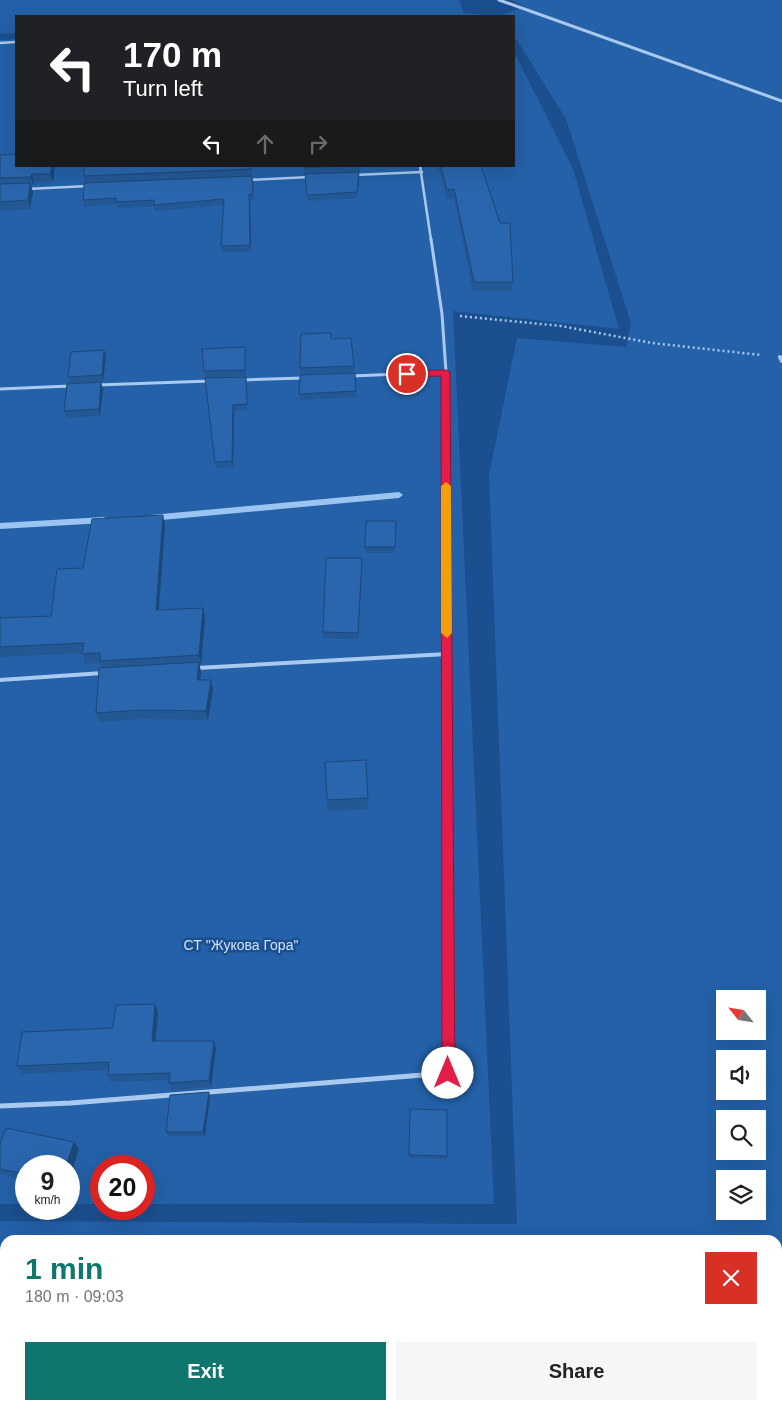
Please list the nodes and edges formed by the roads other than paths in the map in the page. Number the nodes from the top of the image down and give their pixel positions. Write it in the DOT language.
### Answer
graph roads {
  1 [pos="499,0"];
  2 [pos="15,42"];
  3 [pos="0,43"];
  4 [pos="782,101"];
  5 [pos="420,167"];
  6 [pos="422,172"];
  7 [pos="353,175"];
  8 [pos="314,177"];
  9 [pos="245,180"];
  10 [pos="88,186"];
  11 [pos="20,189"];
  12 [pos="446,372"];
  13 [pos="347,376"];
  14 [pos="307,378"];
  15 [pos="238,380"];
  16 [pos="218,381"];
  17 [pos="89,385"];
  18 [pos="79,386"];
  19 [pos="0,389"];
  20 [pos="447,654"];
  21 [pos="188,668"];
  22 [pos="108,673"];
  23 [pos="0,680"];
  24 [pos="0,1106"];
  1 -- 4 [label="street"];
  2 -- 3 [label="lane"];
  5 -- 6 [label="lane"];
  6 -- 7 [label="lane"];
  6 -- 12 [label="lane"];
  8 -- 9 [label="lane"];
  10 -- 11 [label="lane"];
  12 -- 13 [label="lane"];
  12 -- 20 [label="lane"];
  14 -- 15 [label="lane"];
  16 -- 17 [label="lane"];
  18 -- 19 [label="lane"];
  20 -- 21 [label="lane"];
  20 -- 24 [label="lane"];
  22 -- 23 [label="lane"];
}
